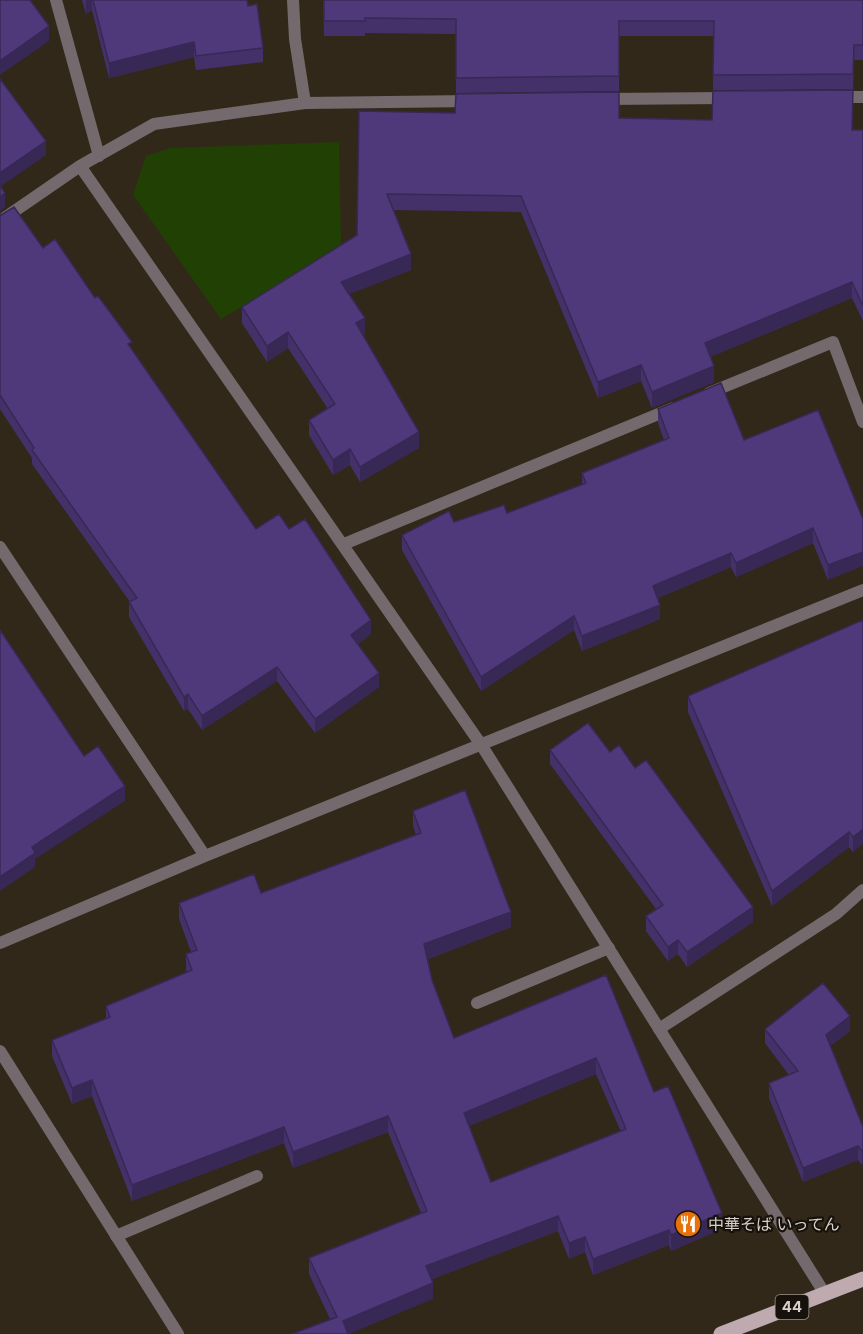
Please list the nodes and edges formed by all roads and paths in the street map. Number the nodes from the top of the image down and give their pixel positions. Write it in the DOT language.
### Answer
graph roads {
  1 [pos="56,0"];
  2 [pos="293,0"];
  3 [pos="828,97"];
  4 [pos="863,97"];
  5 [pos="745,98"];
  6 [pos="591,99"];
  7 [pos="483,100"];
  8 [pos="304,103"];
  9 [pos="99,156"];
  10 [pos="80,166"];
  11 [pos="0,221"];
  12 [pos="863,422"];
  13 [pos="344,544"];
  14 [pos="0,547"];
  15 [pos="863,590"];
  16 [pos="482,746"];
  17 [pos="205,856"];
  18 [pos="863,890"];
  19 [pos="0,943"];
  20 [pos="609,948"];
  21 [pos="477,1003"];
  22 [pos="659,1029"];
  23 [pos="0,1051"];
  24 [pos="257,1176"];
  25 [pos="116,1236"];
  26 [pos="863,1279"];
  27 [pos="825,1294"];
  28 [pos="178,1334"];
  29 [pos="721,1334"];
  1 -- 9 [label="street"];
  2 -- 8 [label="street"];
  3 -- 4 [label="street"];
  5 -- 6 [label="street"];
  7 -- 8 [label="street"];
  8 -- 9 [label="street"];
  9 -- 10 [label="street"];
  10 -- 11 [label="street"];
  10 -- 13 [label="street"];
  12 -- 13 [label="street"];
  13 -- 16 [label="street"];
  14 -- 17 [label="street"];
  15 -- 16 [label="street"];
  16 -- 17 [label="street"];
  16 -- 20 [label="street"];
  17 -- 19 [label="street"];
  18 -- 22 [label="street"];
  20 -- 21 [label="street"];
  20 -- 22 [label="street"];
  22 -- 27 [label="street"];
  23 -- 25 [label="street"];
  24 -- 25 [label="street"];
  25 -- 28 [label="street"];
  26 -- 27 [label="main road, 44"];
  27 -- 29 [label="main road, 44"];
}
